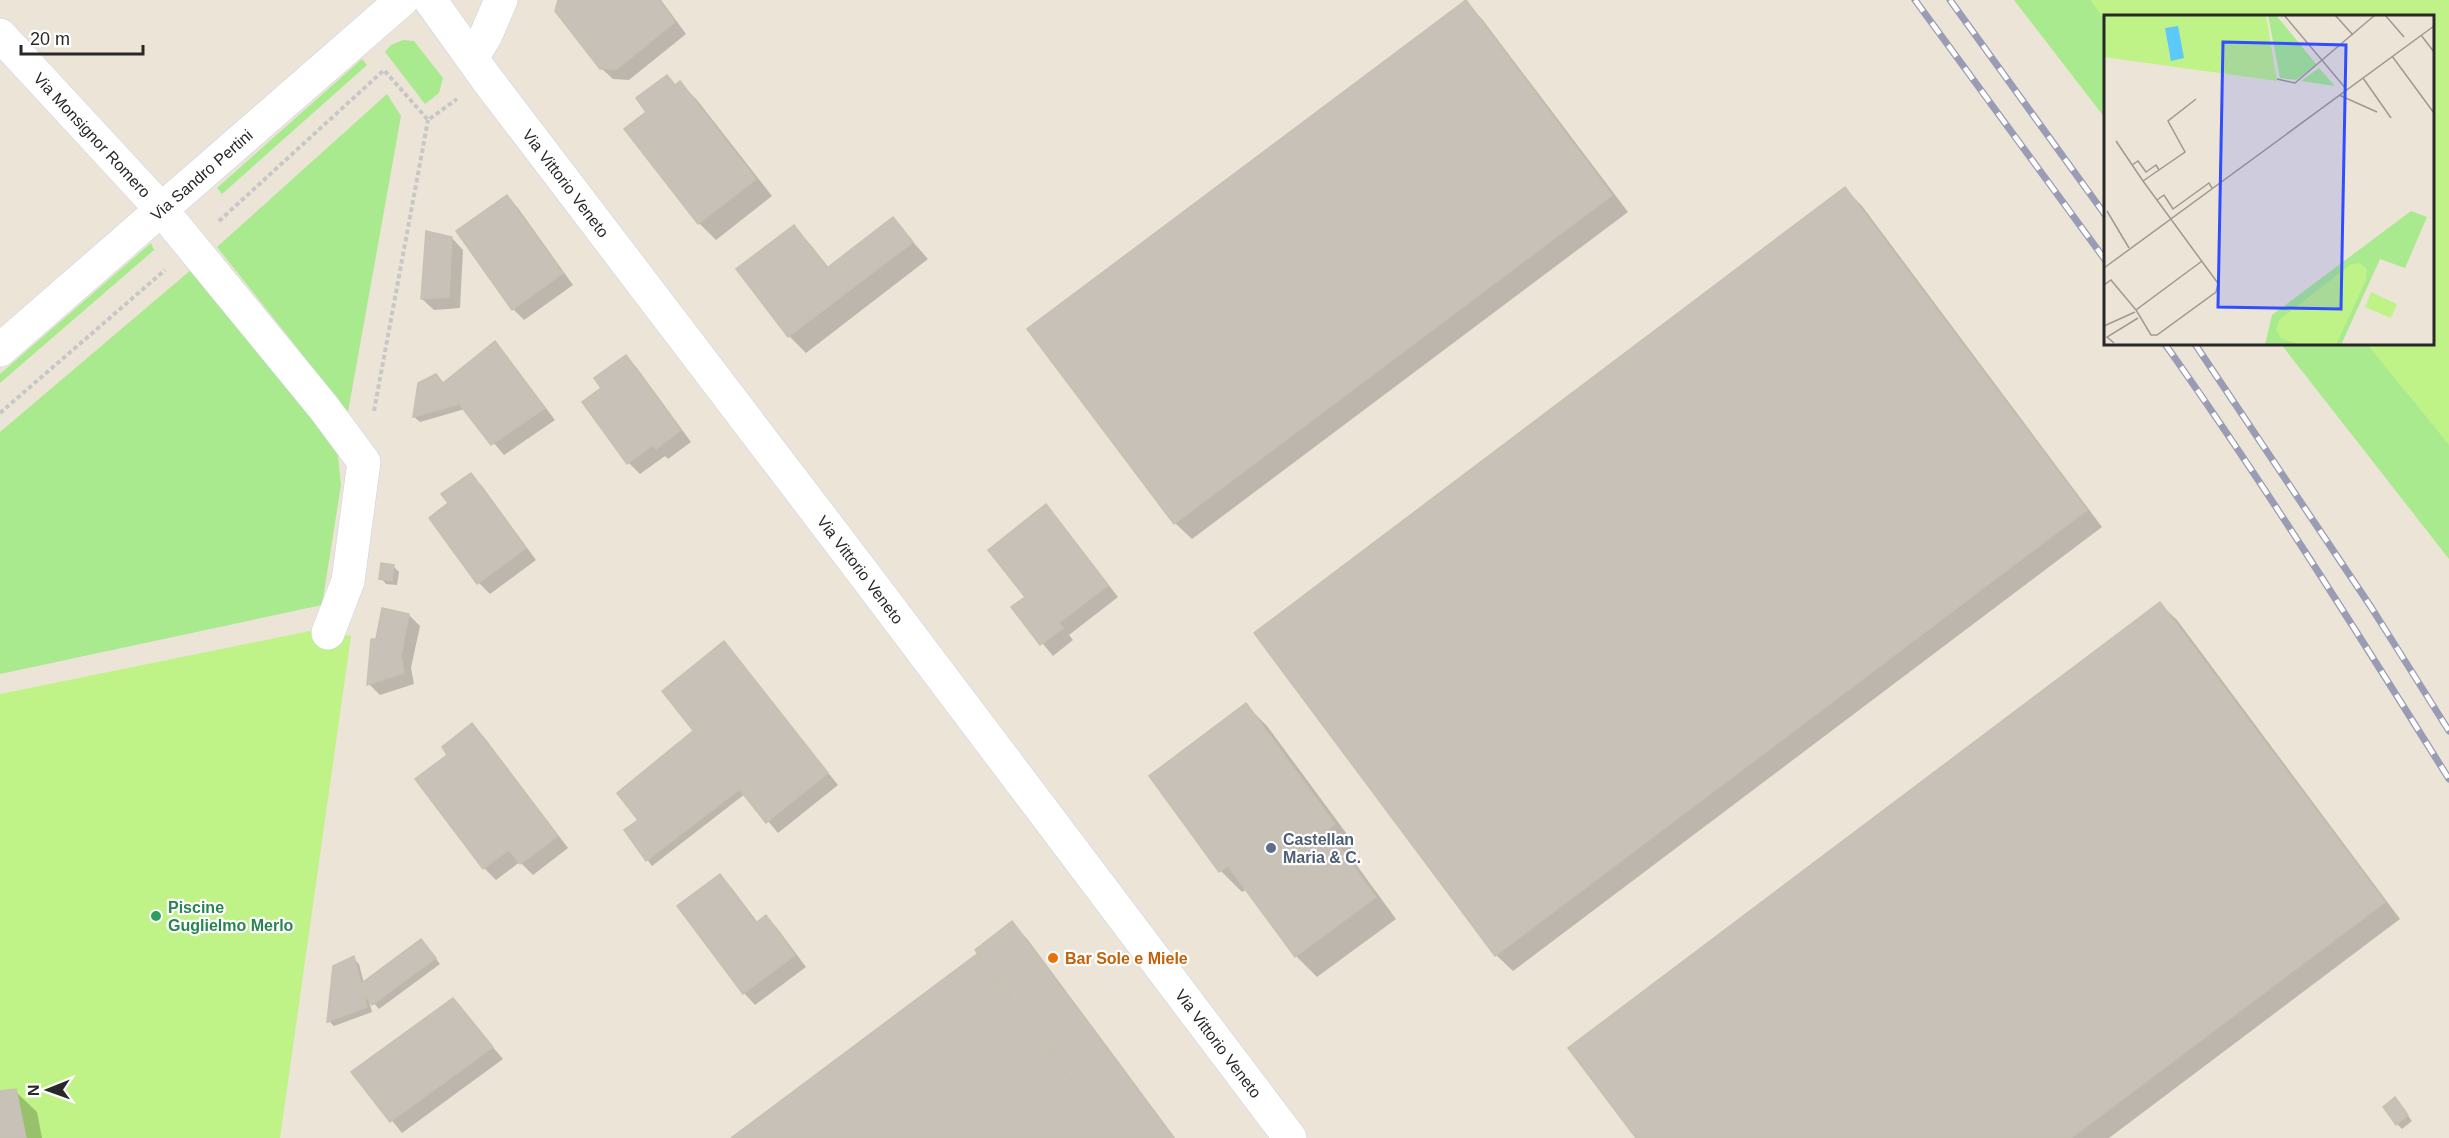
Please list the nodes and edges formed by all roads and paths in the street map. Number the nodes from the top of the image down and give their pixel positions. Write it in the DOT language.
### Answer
graph roads {
  1 [pos="402,0"];
  2 [pos="430,0"];
  3 [pos="501,0"];
  4 [pos="0,35"];
  5 [pos="479,68"];
  6 [pos="428,120"];
  7 [pos="161,208"];
  8 [pos="192,246"];
  9 [pos="0,350"];
  10 [pos="0,414"];
  11 [pos="364,462"];
  12 [pos="328,633"];
  13 [pos="1290,1138"];
  1 -- 7 [label="street, Via Sandro Pertini"];
  2 -- 5 [label="street, Via Vittorio Veneto"];
  3 -- 5 [label="street"];
  4 -- 7 [label="street, Via Monsignor Romero"];
  5 -- 6 [label="path"];
  5 -- 13 [label="street, Via Vittorio Veneto"];
  6 -- 8 [label="path"];
  6 -- 11 [label="path"];
  7 -- 8 [label="street, Via Monsignor Romero"];
  7 -- 9 [label="street, Via Sandro Pertini"];
  8 -- 10 [label="path"];
  8 -- 11 [label="street, Via Monsignor Romero"];
  11 -- 12 [label="street"];
}
